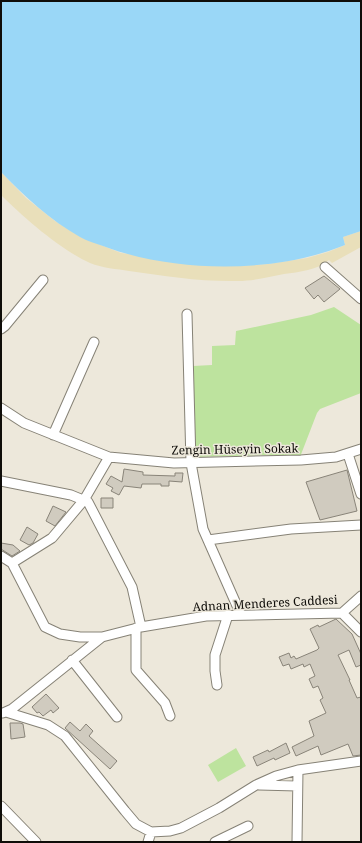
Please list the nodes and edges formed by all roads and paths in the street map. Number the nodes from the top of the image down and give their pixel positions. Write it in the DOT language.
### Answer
graph roads {
  1 [pos="325,267"];
  2 [pos="43,280"];
  3 [pos="361,300"];
  4 [pos="187,314"];
  5 [pos="1,329"];
  6 [pos="94,342"];
  7 [pos="1,408"];
  8 [pos="53,435"];
  9 [pos="361,449"];
  10 [pos="348,454"];
  11 [pos="109,457"];
  12 [pos="191,463"];
  13 [pos="1,481"];
  14 [pos="361,494"];
  15 [pos="84,500"];
  16 [pos="361,525"];
  17 [pos="208,540"];
  18 [pos="1,556"];
  19 [pos="12,563"];
  20 [pos="361,596"];
  21 [pos="342,613"];
  22 [pos="228,615"];
  23 [pos="241,615"];
  24 [pos="138,628"];
  25 [pos="361,632"];
  26 [pos="102,637"];
  27 [pos="72,660"];
  28 [pos="217,686"];
  29 [pos="4,713"];
  30 [pos="170,716"];
  31 [pos="117,717"];
  32 [pos="361,761"];
  33 [pos="298,770"];
  34 [pos="256,785"];
  35 [pos="297,786"];
  36 [pos="1,806"];
  37 [pos="248,826"];
  38 [pos="151,832"];
  39 [pos="36,842"];
  40 [pos="148,842"];
  41 [pos="215,842"];
  42 [pos="297,842"];
  1 -- 3 [label="street"];
  2 -- 5 [label="street"];
  4 -- 12 [label="street"];
  6 -- 8 [label="street"];
  7 -- 8 [label="street, Zengin Hüseyin Sokak"];
  8 -- 11 [label="street, Zengin Hüseyin Sokak"];
  9 -- 10 [label="street, Zengin Hüseyin Sokak"];
  10 -- 12 [label="street, Zengin Hüseyin Sokak"];
  10 -- 14 [label="street"];
  11 -- 12 [label="street, Zengin Hüseyin Sokak"];
  11 -- 15 [label="street"];
  12 -- 17 [label="street"];
  13 -- 15 [label="street"];
  15 -- 19 [label="street"];
  15 -- 24 [label="street"];
  16 -- 17 [label="street"];
  17 -- 23 [label="street"];
  18 -- 19 [label="street"];
  19 -- 26 [label="street"];
  20 -- 21 [label="street, Adnan Menderes Caddesi"];
  21 -- 23 [label="street, Adnan Menderes Caddesi"];
  21 -- 25 [label="street"];
  22 -- 23 [label="street, Adnan Menderes Caddesi"];
  22 -- 24 [label="street, Adnan Menderes Caddesi"];
  22 -- 28 [label="street"];
  24 -- 26 [label="street, Adnan Menderes Caddesi"];
  24 -- 30 [label="street"];
  26 -- 27 [label="street, Adnan Menderes Caddesi"];
  27 -- 29 [label="street, Adnan Menderes Caddesi"];
  27 -- 31 [label="street"];
  29 -- 38 [label="street"];
  32 -- 33 [label="street"];
  33 -- 34 [label="street"];
  33 -- 35 [label="street"];
  34 -- 35 [label="street"];
  34 -- 38 [label="street"];
  35 -- 42 [label="street"];
  36 -- 39 [label="street"];
  37 -- 41 [label="street"];
  38 -- 40 [label="street"];
}
